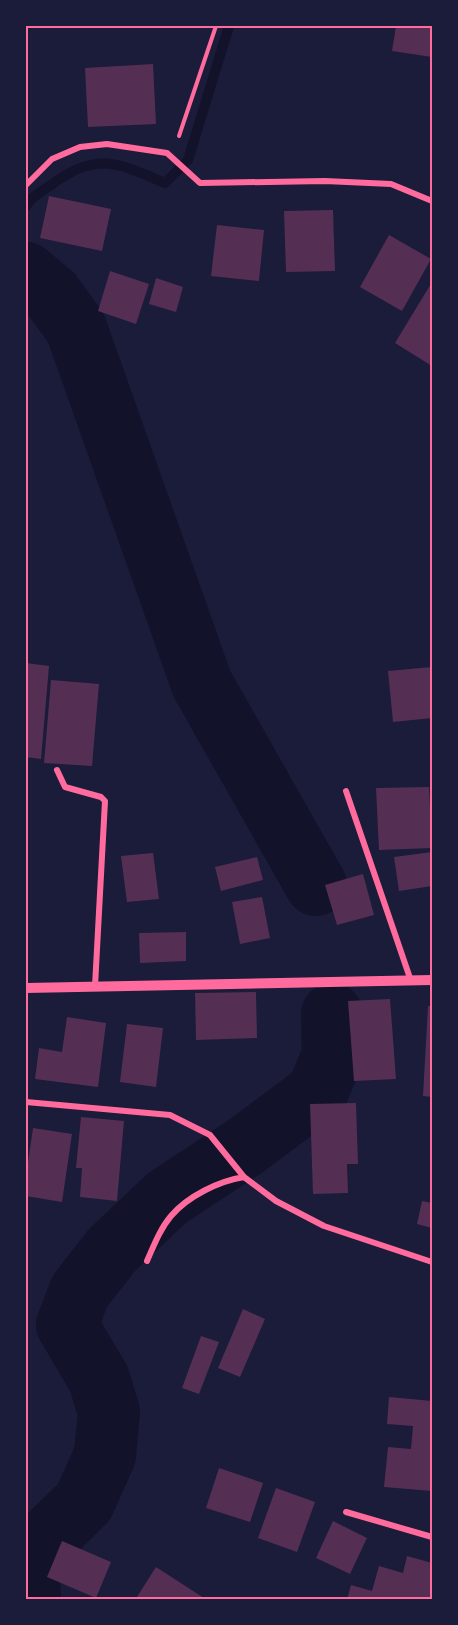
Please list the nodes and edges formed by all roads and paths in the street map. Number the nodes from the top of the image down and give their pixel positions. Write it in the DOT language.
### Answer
graph roads {
  1 [pos="216,26"];
  2 [pos="167,153"];
  3 [pos="26,185"];
  4 [pos="432,201"];
  5 [pos="57,770"];
  6 [pos="346,791"];
  7 [pos="432,980"];
  8 [pos="411,981"];
  9 [pos="95,986"];
  10 [pos="26,988"];
  11 [pos="26,1102"];
  12 [pos="244,1177"];
  13 [pos="147,1261"];
  14 [pos="432,1262"];
  15 [pos="346,1512"];
  16 [pos="432,1537"];
  1 -- 2 [label="path"];
  2 -- 3 [label="street"];
  2 -- 4 [label="street"];
  5 -- 9 [label="street"];
  6 -- 8 [label="street"];
  7 -- 8 [label="street"];
  8 -- 9 [label="street"];
  9 -- 10 [label="street"];
  11 -- 12 [label="street"];
  12 -- 13 [label="street"];
  12 -- 14 [label="street"];
  15 -- 16 [label="street"];
}
